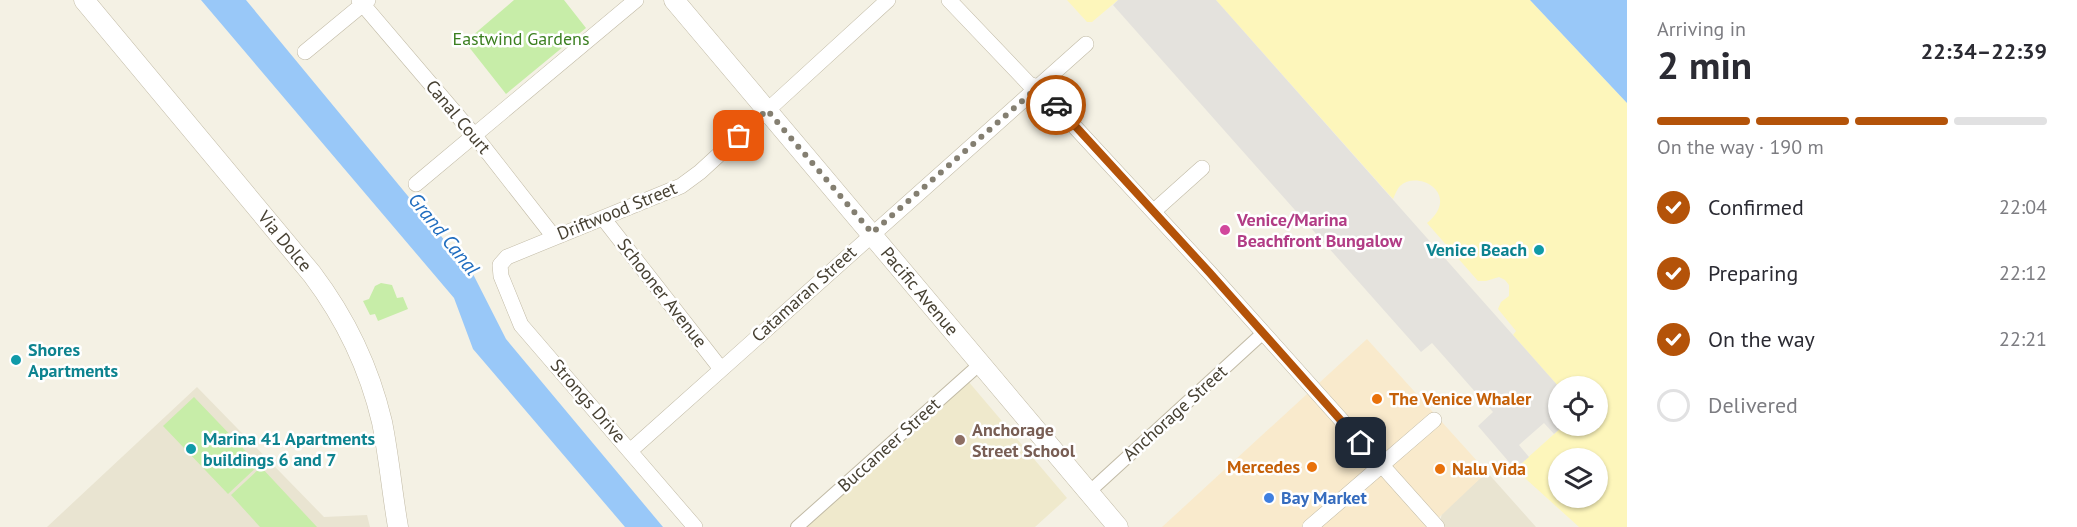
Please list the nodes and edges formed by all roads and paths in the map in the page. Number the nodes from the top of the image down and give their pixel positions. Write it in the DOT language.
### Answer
graph roads {
  1 [pos="84,0"];
  2 [pos="636,0"];
  3 [pos="674,0"];
  4 [pos="888,0"];
  5 [pos="949,0"];
  6 [pos="363,1"];
  7 [pos="1086,44"];
  8 [pos="306,52"];
  9 [pos="1038,87"];
  10 [pos="767,110"];
  11 [pos="475,136"];
  12 [pos="1202,168"];
  13 [pos="416,184"];
  14 [pos="1154,211"];
  15 [pos="603,218"];
  16 [pos="872,233"];
  17 [pos="554,237"];
  18 [pos="500,265"];
  19 [pos="1263,333"];
  20 [pos="980,364"];
  21 [pos="721,369"];
  22 [pos="1434,420"];
  23 [pos="630,451"];
  24 [pos="1382,465"];
  25 [pos="1088,492"];
  26 [pos="398,527"];
  27 [pos="695,527"];
  28 [pos="797,527"];
  29 [pos="1118,527"];
  30 [pos="1310,527"];
  31 [pos="1437,527"];
  1 -- 26 [label="street, Via Dolce"];
  2 -- 11 [label="street"];
  3 -- 10 [label="street, Pacific Avenue"];
  4 -- 10 [label="street, Driftwood Street"];
  5 -- 9 [label="street"];
  6 -- 8 [label="street"];
  6 -- 11 [label="street, Canal Court"];
  7 -- 9 [label="street, Catamaran Street"];
  9 -- 14 [label="street"];
  9 -- 16 [label="street, Catamaran Street"];
  10 -- 15 [label="street, Driftwood Street"];
  10 -- 16 [label="street, Pacific Avenue"];
  11 -- 13 [label="street"];
  11 -- 17 [label="street, Canal Court"];
  12 -- 14 [label="street"];
  14 -- 19 [label="street"];
  15 -- 17 [label="street, Driftwood Street"];
  15 -- 21 [label="street, Schooner Avenue"];
  16 -- 20 [label="street, Pacific Avenue"];
  16 -- 21 [label="street, Catamaran Street"];
  17 -- 18 [label="street, Driftwood Street"];
  18 -- 23 [label="street, Strongs Drive"];
  19 -- 24 [label="street"];
  19 -- 25 [label="street, Anchorage Street"];
  20 -- 25 [label="street, Pacific Avenue"];
  20 -- 28 [label="street, Buccaneer Street"];
  21 -- 23 [label="street, Catamaran Street"];
  22 -- 24 [label="street"];
  23 -- 27 [label="street, Strongs Drive"];
  24 -- 30 [label="street"];
  24 -- 31 [label="street"];
  25 -- 29 [label="street, Pacific Avenue"];
}
